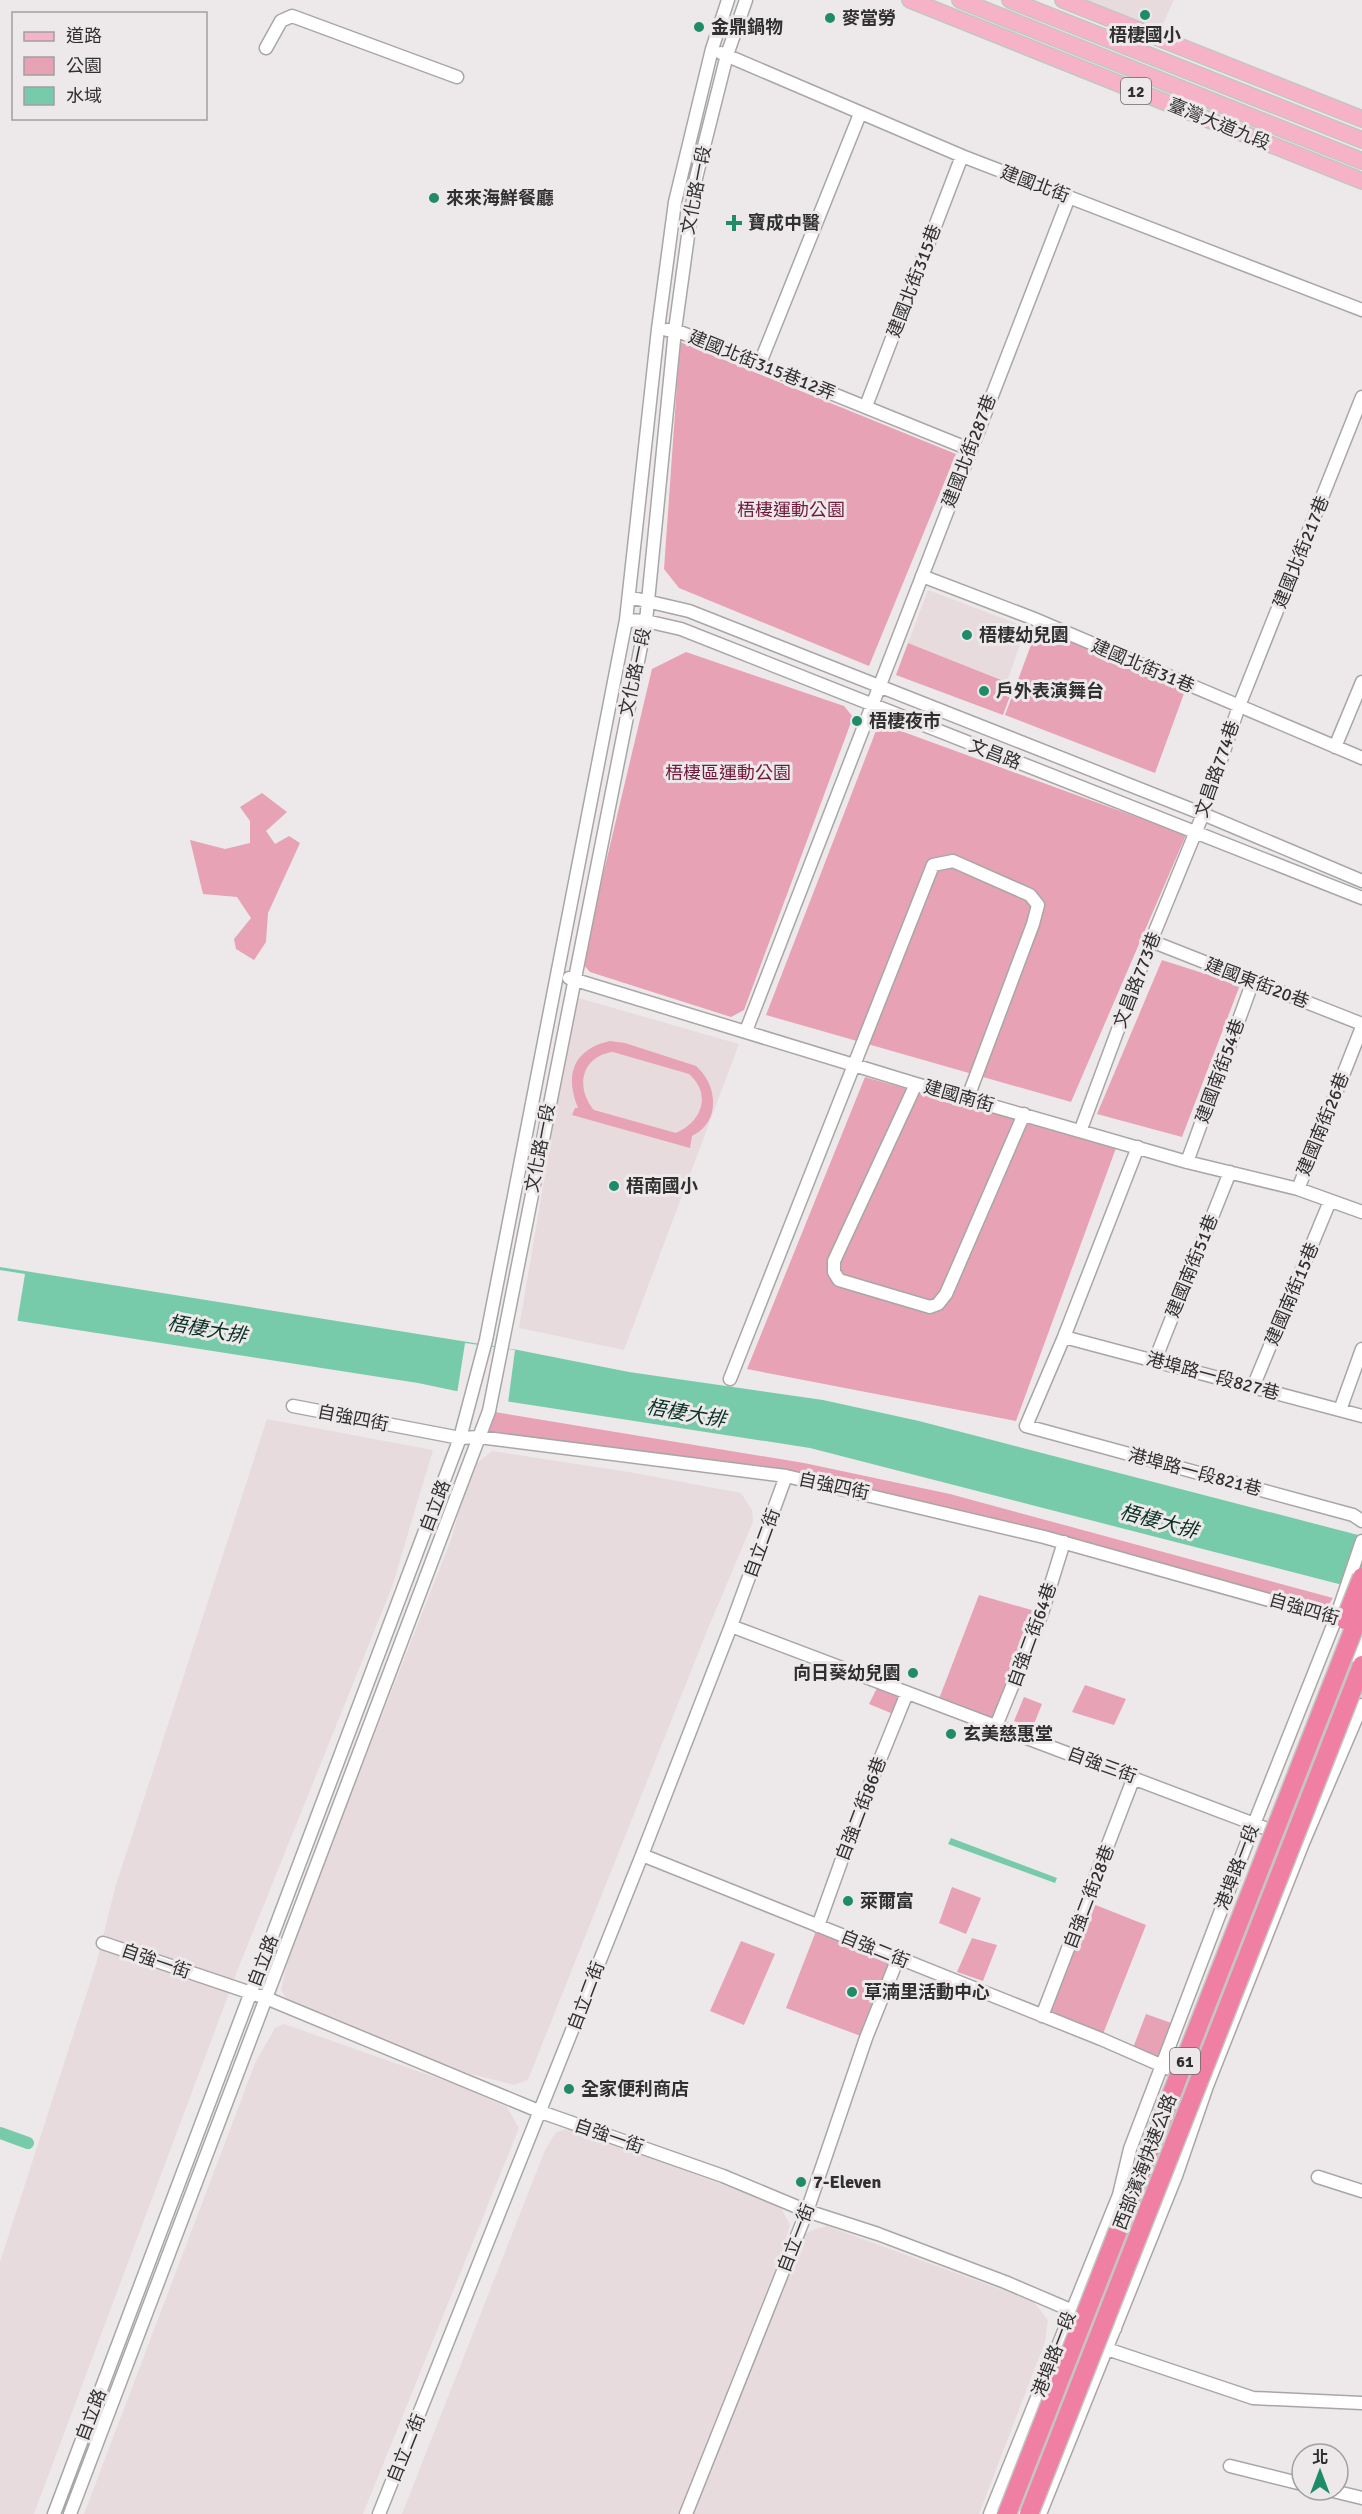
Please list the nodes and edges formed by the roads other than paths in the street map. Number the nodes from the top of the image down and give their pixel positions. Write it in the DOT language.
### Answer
graph roads {
  1 [pos="728,0"];
  2 [pos="746,0"];
  3 [pos="910,0"];
  4 [pos="960,0"];
  5 [pos="1010,0"];
  6 [pos="1063,0"];
  7 [pos="266,48"];
  8 [pos="712,49"];
  9 [pos="727,55"];
  10 [pos="458,77"];
  11 [pos="860,114"];
  12 [pos="1362,119"];
  13 [pos="1362,140"];
  14 [pos="962,156"];
  15 [pos="1362,161"];
  16 [pos="1362,181"];
  17 [pos="1069,197"];
  18 [pos="1362,310"];
  19 [pos="658,329"];
  20 [pos="675,330"];
  21 [pos="760,363"];
  22 [pos="1362,397"];
  23 [pos="866,406"];
  24 [pos="969,449"];
  25 [pos="922,576"];
  26 [pos="629,597"];
  27 [pos="648,601"];
  28 [pos="626,620"];
  29 [pos="646,621"];
  30 [pos="1362,682"];
  31 [pos="880,688"];
  32 [pos="871,705"];
  33 [pos="1239,706"];
  34 [pos="1335,747"];
  35 [pos="1362,758"];
  36 [pos="1203,814"];
  37 [pos="1195,832"];
  38 [pos="1362,881"];
  39 [pos="1362,898"];
  40 [pos="1151,941"];
  41 [pos="557,975"];
  42 [pos="574,979"];
  43 [pos="1253,981"];
  44 [pos="1362,1025"];
  45 [pos="746,1031"];
  46 [pos="856,1063"];
  47 [pos="916,1083"];
  48 [pos="968,1097"];
  49 [pos="1024,1114"];
  50 [pos="1081,1129"];
  51 [pos="1138,1147"];
  52 [pos="1186,1162"];
  53 [pos="1230,1172"];
  54 [pos="1298,1189"];
  55 [pos="1330,1201"];
  56 [pos="1362,1212"];
  57 [pos="1064,1337"];
  58 [pos="1362,1349"];
  59 [pos="1155,1360"];
  60 [pos="730,1379"];
  61 [pos="1253,1387"];
  62 [pos="293,1406"];
  63 [pos="470,1406"];
  64 [pos="1340,1410"];
  65 [pos="489,1411"];
  66 [pos="1362,1416"];
  67 [pos="479,1437"];
  68 [pos="460,1438"];
  69 [pos="786,1476"];
  70 [pos="1362,1521"];
  71 [pos="1362,1541"];
  72 [pos="1064,1542"];
  73 [pos="1362,1577"];
  74 [pos="1362,1608"];
  75 [pos="1336,1618"];
  76 [pos="731,1626"];
  77 [pos="1362,1626"];
  78 [pos="1362,1640"];
  79 [pos="1362,1665"];
  80 [pos="908,1693"];
  81 [pos="1362,1705"];
  82 [pos="996,1726"];
  83 [pos="1134,1777"];
  84 [pos="1284,1808"];
  85 [pos="1254,1824"];
  86 [pos="1285,1836"];
  87 [pos="1303,1843"];
  88 [pos="642,1855"];
  89 [pos="818,1926"];
  90 [pos="103,1943"];
  91 [pos="898,1958"];
  92 [pos="251,1994"];
  93 [pos="266,1998"];
  94 [pos="1042,2016"];
  95 [pos="1161,2065"];
  96 [pos="1189,2077"];
  97 [pos="1207,2086"];
  98 [pos="1175,2111"];
  99 [pos="541,2112"];
  100 [pos="1318,2177"];
  101 [pos="1362,2191"];
  102 [pos="1119,2195"];
  103 [pos="807,2211"];
  104 [pos="1161,2211"];
  105 [pos="1071,2311"];
  106 [pos="1115,2329"];
  107 [pos="1107,2349"];
  108 [pos="1362,2403"];
  109 [pos="1230,2466"];
  110 [pos="1290,2481"];
  111 [pos="54,2514"];
  112 [pos="70,2514"];
  113 [pos="379,2514"];
  114 [pos="686,2514"];
  115 [pos="990,2514"];
  116 [pos="1007,2514"];
  117 [pos="1029,2514"];
  118 [pos="1040,2514"];
  1 -- 8 [label="street, 文化路一段"];
  2 -- 9 [label="street, 文化路一段"];
  3 -- 16 [label="main road, 臺灣大道九段 / 12"];
  4 -- 15 [label="main road, 臺灣大道九段 / 12"];
  5 -- 13 [label="main road, 臺灣大道九段 / 12"];
  6 -- 12 [label="main road"];
  7 -- 10 [label="street"];
  8 -- 9 [label="street, 建國北街"];
  8 -- 19 [label="street, 文化路一段"];
  9 -- 11 [label="street, 建國北街"];
  9 -- 20 [label="street, 文化路一段"];
  11 -- 14 [label="street, 建國北街"];
  11 -- 21 [label="street"];
  14 -- 17 [label="street, 建國北街"];
  14 -- 23 [label="street, 建國北街315巷"];
  17 -- 18 [label="street, 建國北街"];
  17 -- 24 [label="street, 建國北街287巷"];
  19 -- 20 [label="street, 建國北街315巷12弄"];
  19 -- 26 [label="street, 文化路一段"];
  20 -- 21 [label="street, 建國北街315巷12弄"];
  20 -- 27 [label="street, 文化路一段"];
  21 -- 23 [label="street, 建國北街315巷12弄"];
  22 -- 33 [label="street, 建國北街217巷"];
  23 -- 24 [label="street, 建國北街315巷12弄"];
  24 -- 25 [label="street, 建國北街287巷"];
  25 -- 31 [label="street, 建國北街287巷"];
  25 -- 33 [label="street, 建國北街31巷"];
  26 -- 27 [label="street, 文昌路"];
  26 -- 28 [label="street, 文化路一段"];
  27 -- 29 [label="street, 文化路一段"];
  27 -- 31 [label="street, 文昌路"];
  28 -- 29 [label="street, 文昌路"];
  28 -- 41 [label="street, 文化路一段"];
  29 -- 32 [label="street, 文昌路"];
  29 -- 42 [label="street, 文化路一段"];
  30 -- 34 [label="street"];
  31 -- 32 [label="street, 建國北街287巷"];
  31 -- 36 [label="street, 文昌路"];
  32 -- 37 [label="street, 文昌路"];
  32 -- 45 [label="street, 建國北街287巷"];
  33 -- 34 [label="street, 建國北街31巷"];
  33 -- 36 [label="street, 文昌路774巷"];
  34 -- 35 [label="street, 建國北街31巷"];
  36 -- 37 [label="street, 文昌路774巷"];
  36 -- 38 [label="street, 文昌路"];
  37 -- 39 [label="street, 文昌路"];
  37 -- 40 [label="street, 文昌路773巷"];
  40 -- 43 [label="street, 建國東街20巷"];
  40 -- 50 [label="street, 文昌路773巷"];
  41 -- 42 [label="street, 建國南街"];
  41 -- 63 [label="street, 文化路一段"];
  42 -- 45 [label="street, 建國南街"];
  42 -- 65 [label="street, 文化路一段"];
  43 -- 44 [label="street, 建國東街20巷"];
  43 -- 52 [label="street, 建國南街54巷"];
  44 -- 54 [label="street, 建國南街26巷"];
  45 -- 46 [label="street, 建國南街"];
  46 -- 47 [label="street, 建國南街"];
  46 -- 48 [label="street"];
  46 -- 60 [label="street"];
  47 -- 48 [label="street, 建國南街"];
  47 -- 49 [label="street"];
  48 -- 49 [label="street, 建國南街"];
  49 -- 50 [label="street, 建國南街"];
  50 -- 51 [label="street, 建國南街"];
  51 -- 52 [label="street, 建國南街"];
  51 -- 57 [label="street"];
  52 -- 53 [label="street, 建國南街"];
  53 -- 54 [label="street, 建國南街"];
  53 -- 59 [label="street, 建國南街51巷"];
  54 -- 55 [label="street, 建國南街"];
  55 -- 56 [label="street, 建國南街"];
  55 -- 61 [label="street, 建國南街15巷"];
  57 -- 59 [label="street, 港埠路一段827巷"];
  57 -- 70 [label="street, 港埠路一段821巷"];
  58 -- 64 [label="street"];
  59 -- 61 [label="street, 港埠路一段827巷"];
  61 -- 64 [label="street, 港埠路一段827巷"];
  62 -- 68 [label="street, 自強四街"];
  63 -- 68 [label="street, 自立路"];
  64 -- 66 [label="street, 港埠路一段827巷"];
  65 -- 67 [label="street, 自立路"];
  67 -- 68 [label="street, 自強四街"];
  67 -- 69 [label="street, 自強四街"];
  67 -- 93 [label="street, 自立路"];
  68 -- 92 [label="street, 自立路"];
  69 -- 72 [label="street, 自強四街"];
  69 -- 76 [label="street, 自立二街"];
  71 -- 75 [label="street, 港埠路一段"];
  72 -- 75 [label="street, 自強四街"];
  72 -- 82 [label="street, 自強二街64巷"];
  73 -- 84 [label="highway, bridge"];
  74 -- 84 [label="highway, 西部濱海快速公路 / 61, bridge"];
  75 -- 77 [label="street, 自強四街"];
  75 -- 85 [label="street, 港埠路一段"];
  76 -- 80 [label="street, 自強三街"];
  76 -- 88 [label="street, 自立二街"];
  78 -- 86 [label="street, 港埠路一段"];
  79 -- 117 [label="highway, 西部濱海快速公路 / 61, bridge"];
  80 -- 82 [label="street, 自強三街"];
  80 -- 89 [label="street, 自強二街86巷"];
  81 -- 87 [label="street, 港埠路一段"];
  82 -- 83 [label="street, 自強三街"];
  83 -- 85 [label="street, 自強三街"];
  83 -- 94 [label="street, 自強二街28巷"];
  84 -- 116 [label="highway, 西部濱海快速公路 / 61, bridge"];
  85 -- 86 [label="street, 自強三街"];
  85 -- 95 [label="street, 港埠路一段"];
  86 -- 87 [label="street, 自強三街"];
  86 -- 96 [label="street, 港埠路一段"];
  87 -- 97 [label="street, 港埠路一段"];
  88 -- 89 [label="street, 自強二街"];
  88 -- 99 [label="street, 自立二街"];
  89 -- 91 [label="street, 自強二街"];
  90 -- 92 [label="street, 自強一街"];
  91 -- 94 [label="street, 自強二街"];
  91 -- 103 [label="street, 自立一街"];
  92 -- 93 [label="street, 自強一街"];
  92 -- 111 [label="street, 自立路"];
  93 -- 99 [label="street, 自強一街"];
  93 -- 112 [label="street, 自立路"];
  94 -- 95 [label="street, 自強二街"];
  95 -- 96 [label="street, 自強二街"];
  95 -- 102 [label="street, 港埠路一段"];
  96 -- 97 [label="street, 自強二街"];
  96 -- 98 [label="street, 港埠路一段"];
  97 -- 104 [label="street, 港埠路一段"];
  98 -- 102 [label="street, 港埠路一段"];
  98 -- 104 [label="street, 港埠路一段"];
  99 -- 103 [label="street, 自強一街"];
  99 -- 113 [label="street, 自立二街"];
  100 -- 101 [label="street"];
  102 -- 105 [label="street, 港埠路一段"];
  103 -- 105 [label="street, 自強一街"];
  103 -- 114 [label="street, 自立一街"];
  104 -- 106 [label="street, 港埠路一段"];
  105 -- 106 [label="street, 自強一街"];
  105 -- 115 [label="street, 港埠路一段"];
  106 -- 107 [label="street, 港埠路一段"];
  107 -- 108 [label="street"];
  107 -- 118 [label="street, 港埠路一段"];
  109 -- 110 [label="street"];
}
